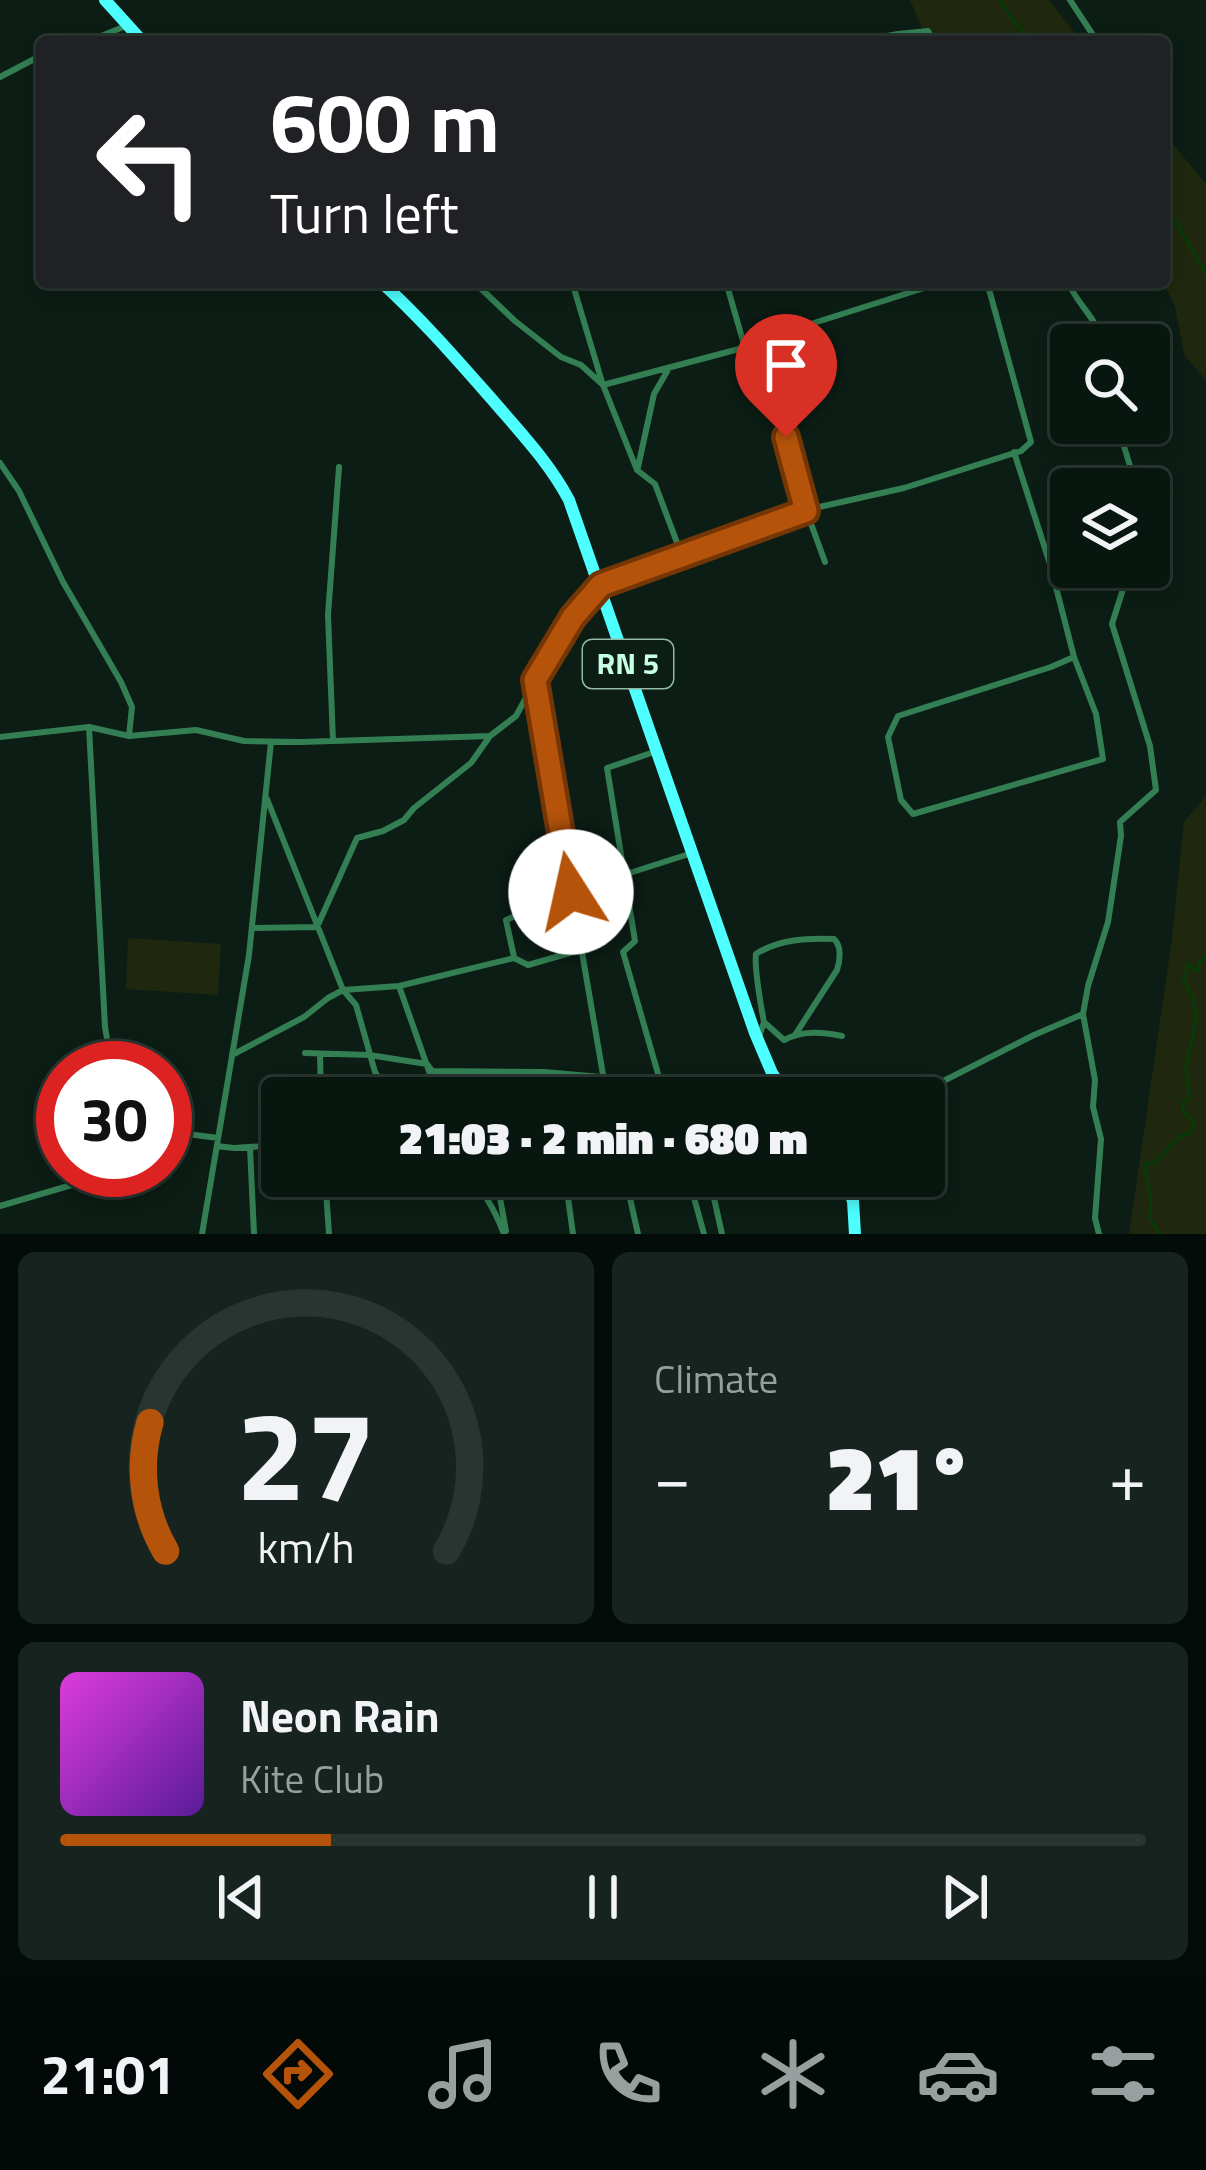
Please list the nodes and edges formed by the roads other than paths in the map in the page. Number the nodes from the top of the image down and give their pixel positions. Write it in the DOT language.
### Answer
graph roads {
  1 [pos="105,0"];
  2 [pos="1070,0"];
  3 [pos="128,25"];
  4 [pos="101,36"];
  5 [pos="137,36"];
  6 [pos="888,36"];
  7 [pos="931,36"];
  8 [pos="1093,36"];
  9 [pos="36,58"];
  10 [pos="0,77"];
  11 [pos="387,288"];
  12 [pos="479,288"];
  13 [pos="574,288"];
  14 [pos="728,288"];
  15 [pos="925,288"];
  16 [pos="989,288"];
  17 [pos="1070,288"];
  18 [pos="1095,324"];
  19 [pos="758,344"];
  20 [pos="745,348"];
  21 [pos="669,368"];
  22 [pos="603,385"];
  23 [pos="1014,452"];
  24 [pos="0,463"];
  25 [pos="339,467"];
  26 [pos="637,470"];
  27 [pos="806,511"];
  28 [pos="682,556"];
  29 [pos="825,562"];
  30 [pos="601,585"];
  31 [pos="1123,588"];
  32 [pos="1074,657"];
  33 [pos="535,680"];
  34 [pos="89,728"];
  35 [pos="129,736"];
  36 [pos="490,736"];
  37 [pos="0,737"];
  38 [pos="333,741"];
  39 [pos="271,742"];
  40 [pos="658,751"];
  41 [pos="266,796"];
  42 [pos="693,853"];
  43 [pos="624,875"];
  44 [pos="571,892"];
  45 [pos="317,927"];
  46 [pos="252,928"];
  47 [pos="580,950"];
  48 [pos="514,958"];
  49 [pos="399,986"];
  50 [pos="344,990"];
  51 [pos="1083,1014"];
  52 [pos="764,1022"];
  53 [pos="795,1035"];
  54 [pos="842,1036"];
  55 [pos="758,1040"];
  56 [pos="107,1041"];
  57 [pos="305,1053"];
  58 [pos="320,1054"];
  59 [pos="369,1054"];
  60 [pos="232,1055"];
  61 [pos="429,1067"];
  62 [pos="544,1072"];
  63 [pos="321,1077"];
  64 [pos="378,1077"];
  65 [pos="431,1077"];
  66 [pos="435,1077"];
  67 [pos="546,1077"];
  68 [pos="601,1077"];
  69 [pos="659,1077"];
  70 [pos="775,1077"];
  71 [pos="945,1081"];
  72 [pos="192,1137"];
  73 [pos="218,1142"];
  74 [pos="261,1146"];
  75 [pos="250,1147"];
  76 [pos="36,1195"];
  77 [pos="326,1197"];
  78 [pos="485,1197"];
  79 [pos="499,1197"];
  80 [pos="568,1197"];
  81 [pos="630,1197"];
  82 [pos="694,1197"];
  83 [pos="714,1197"];
  84 [pos="850,1197"];
  85 [pos="0,1206"];
  86 [pos="202,1234"];
  87 [pos="254,1234"];
  88 [pos="329,1234"];
  89 [pos="505,1234"];
  90 [pos="573,1234"];
  91 [pos="638,1234"];
  92 [pos="704,1234"];
  93 [pos="722,1234"];
  94 [pos="855,1234"];
  95 [pos="1099,1234"];
  1 -- 3 [label="main road"];
  2 -- 8 [label="street"];
  3 -- 4 [label="street"];
  3 -- 5 [label="main road"];
  6 -- 7 [label="street"];
  9 -- 10 [label="street"];
  11 -- 30 [label="main road, RN 5"];
  12 -- 22 [label="street"];
  13 -- 22 [label="street"];
  14 -- 20 [label="street"];
  15 -- 19 [label="street"];
  16 -- 23 [label="street"];
  17 -- 18 [label="street"];
  19 -- 20 [label="street"];
  19 -- 27 [label="street"];
  20 -- 21 [label="street"];
  21 -- 22 [label="street"];
  21 -- 26 [label="street"];
  22 -- 26 [label="street"];
  23 -- 27 [label="street"];
  23 -- 32 [label="street"];
  24 -- 35 [label="street"];
  25 -- 38 [label="street"];
  26 -- 28 [label="street"];
  27 -- 28 [label="street"];
  27 -- 29 [label="street"];
  28 -- 30 [label="street"];
  30 -- 33 [label="street"];
  30 -- 40 [label="main road, RN 5"];
  31 -- 51 [label="street"];
  32 -- 32 [label="street"];
  33 -- 36 [label="street"];
  33 -- 44 [label="street"];
  34 -- 35 [label="street"];
  34 -- 37 [label="street"];
  34 -- 56 [label="street"];
  35 -- 39 [label="street"];
  36 -- 38 [label="street"];
  36 -- 45 [label="street"];
  38 -- 39 [label="street"];
  39 -- 41 [label="street"];
  40 -- 42 [label="main road, RN 5"];
  40 -- 43 [label="street"];
  41 -- 45 [label="street"];
  41 -- 46 [label="street"];
  42 -- 43 [label="street"];
  42 -- 55 [label="main road, RN 5"];
  43 -- 44 [label="street"];
  43 -- 69 [label="street"];
  44 -- 47 [label="street"];
  44 -- 48 [label="street"];
  45 -- 46 [label="street"];
  45 -- 50 [label="street"];
  46 -- 60 [label="street"];
  47 -- 48 [label="street"];
  47 -- 68 [label="street"];
  48 -- 49 [label="street"];
  49 -- 50 [label="street"];
  49 -- 61 [label="street"];
  50 -- 59 [label="street"];
  50 -- 60 [label="street"];
  51 -- 71 [label="street"];
  51 -- 95 [label="street"];
  52 -- 53 [label="street"];
  52 -- 53 [label="street"];
  52 -- 55 [label="street"];
  53 -- 54 [label="street"];
  55 -- 70 [label="main road, RN 5"];
  57 -- 58 [label="street"];
  58 -- 59 [label="street"];
  58 -- 63 [label="street"];
  59 -- 61 [label="street"];
  59 -- 64 [label="street"];
  60 -- 73 [label="street"];
  61 -- 62 [label="street"];
  61 -- 65 [label="street"];
  61 -- 66 [label="street"];
  62 -- 67 [label="street"];
  62 -- 68 [label="street"];
  72 -- 73 [label="street"];
  73 -- 75 [label="street"];
  73 -- 86 [label="street"];
  74 -- 75 [label="street"];
  75 -- 87 [label="street"];
  76 -- 85 [label="street"];
  77 -- 88 [label="street"];
  78 -- 89 [label="street"];
  79 -- 89 [label="street"];
  80 -- 90 [label="street"];
  81 -- 91 [label="street"];
  82 -- 92 [label="street"];
  83 -- 93 [label="street"];
  84 -- 94 [label="main road"];
}
